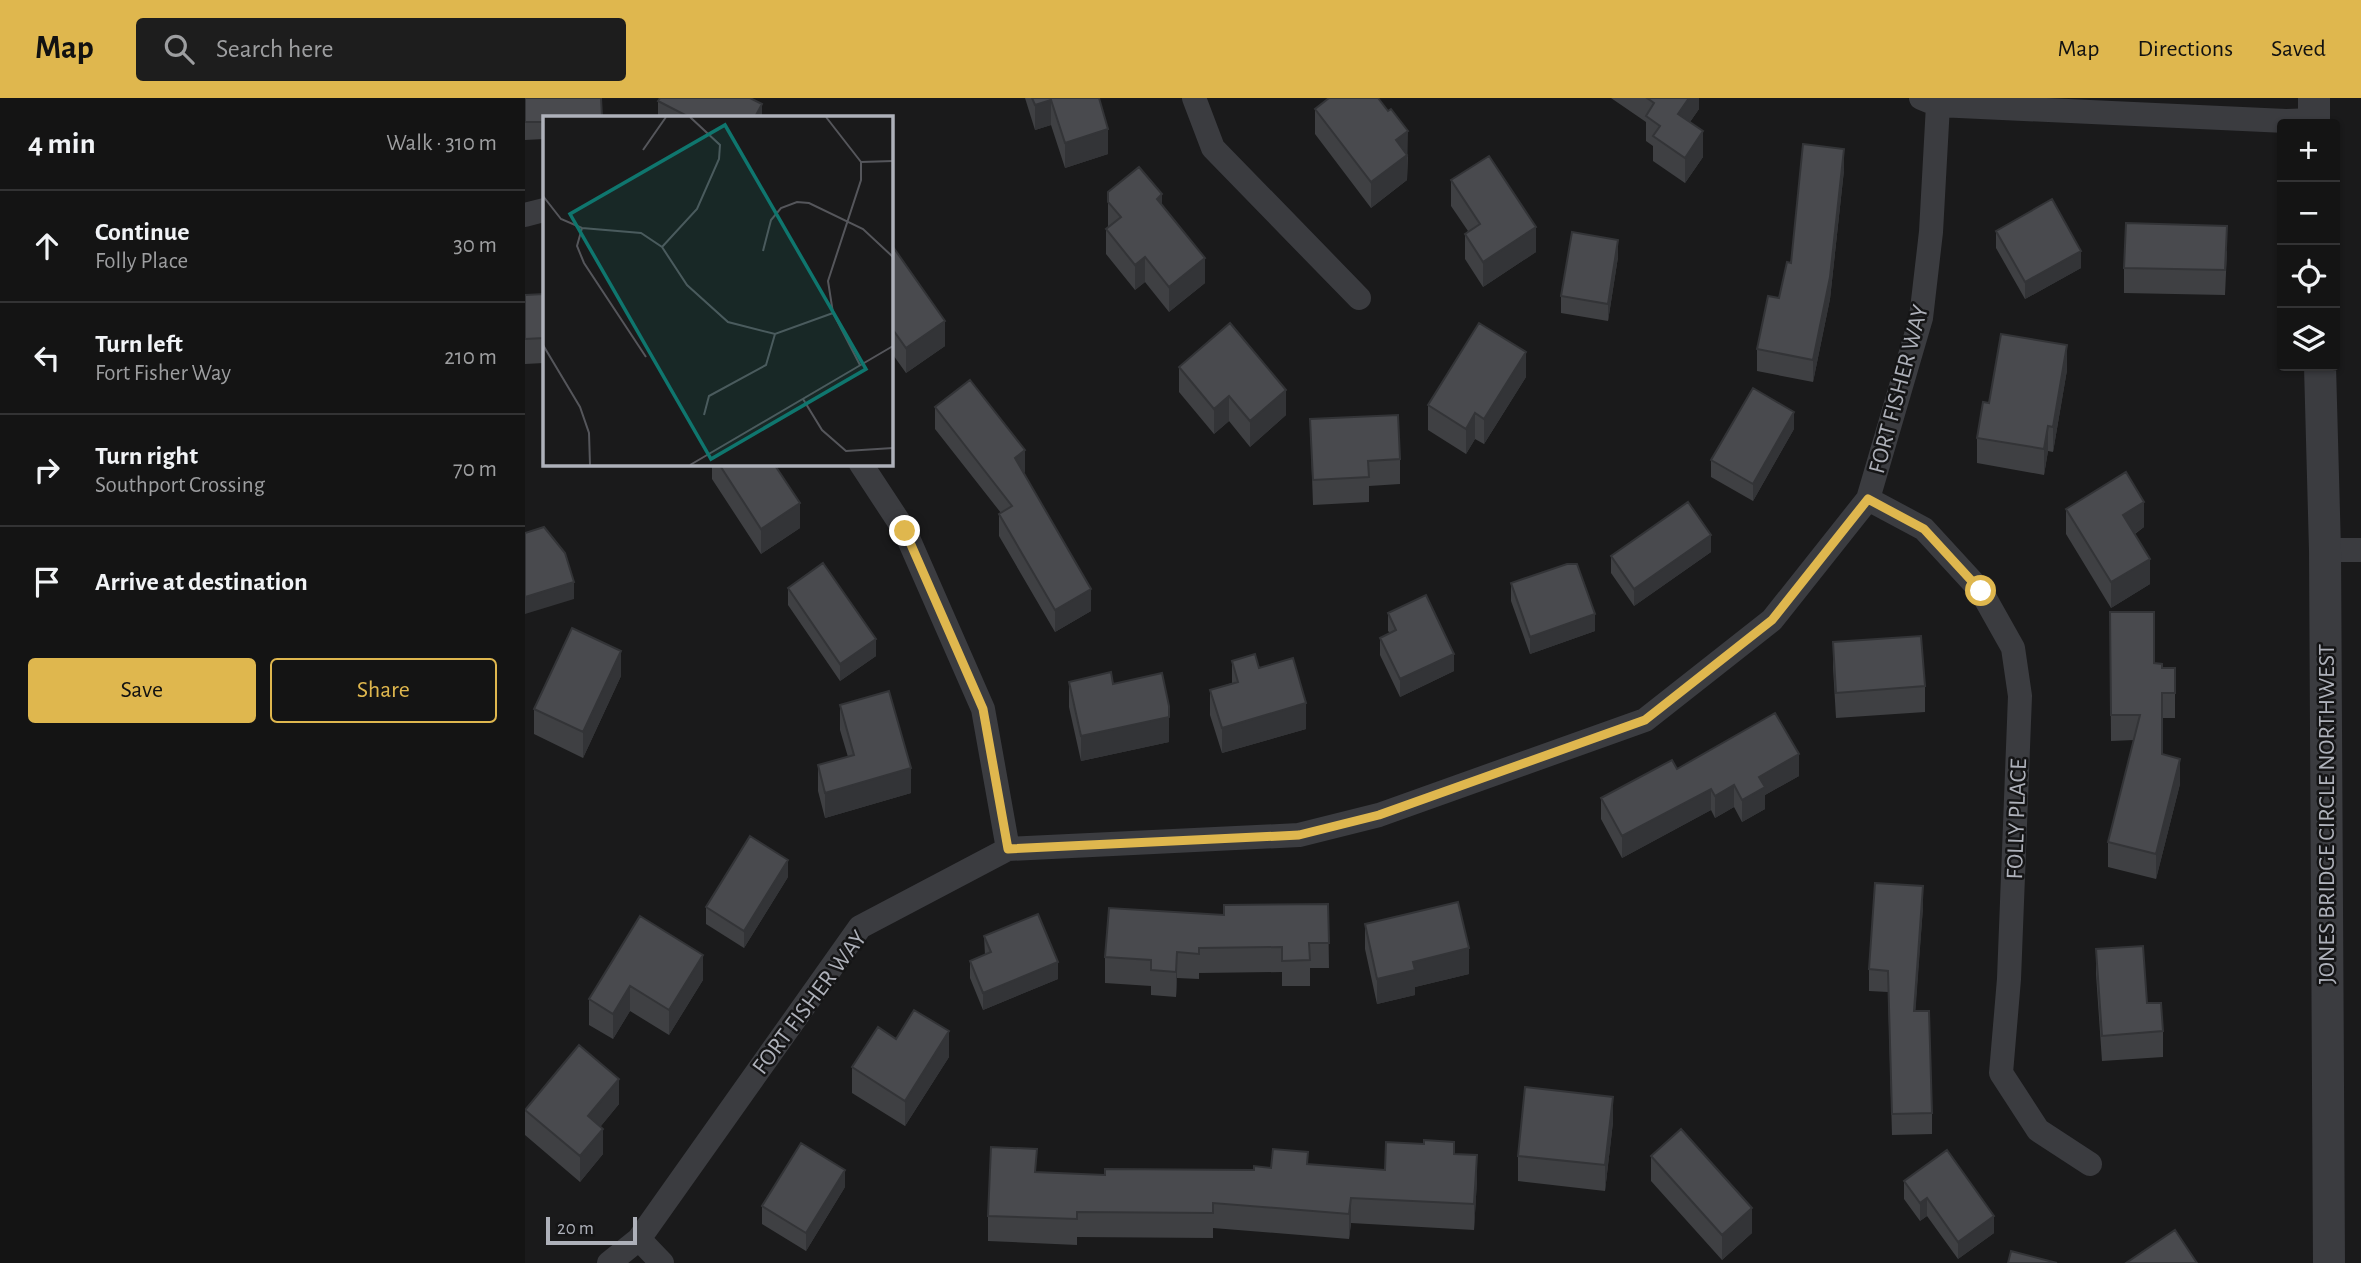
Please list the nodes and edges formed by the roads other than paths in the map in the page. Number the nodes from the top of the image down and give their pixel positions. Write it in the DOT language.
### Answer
graph roads {
  1 [pos="1194,98"];
  2 [pos="1929,101"];
  3 [pos="2314,114"];
  4 [pos="543,210"];
  5 [pos="525,215"];
  6 [pos="1359,298"];
  7 [pos="2320,371"];
  8 [pos="861,466"];
  9 [pos="1868,499"];
  10 [pos="2325,550"];
  11 [pos="2361,550"];
  12 [pos="1008,849"];
  13 [pos="2090,1164"];
  14 [pos="639,1239"];
  15 [pos="609,1263"];
  16 [pos="662,1263"];
  17 [pos="2329,1263"];
  1 -- 6 [label="street"];
  2 -- 3 [label="street"];
  2 -- 9 [label="street, FORT FISHER WAY"];
  4 -- 5 [label="street"];
  7 -- 10 [label="street, JONES BRIDGE CIRCLE NORTHWEST"];
  8 -- 12 [label="street"];
  9 -- 12 [label="street, FORT FISHER WAY"];
  9 -- 13 [label="street, FOLLY PLACE"];
  10 -- 11 [label="street"];
  10 -- 17 [label="street, JONES BRIDGE CIRCLE NORTHWEST"];
  12 -- 14 [label="street, FORT FISHER WAY"];
  14 -- 15 [label="street, FORT FISHER WAY"];
  14 -- 16 [label="street"];
}
